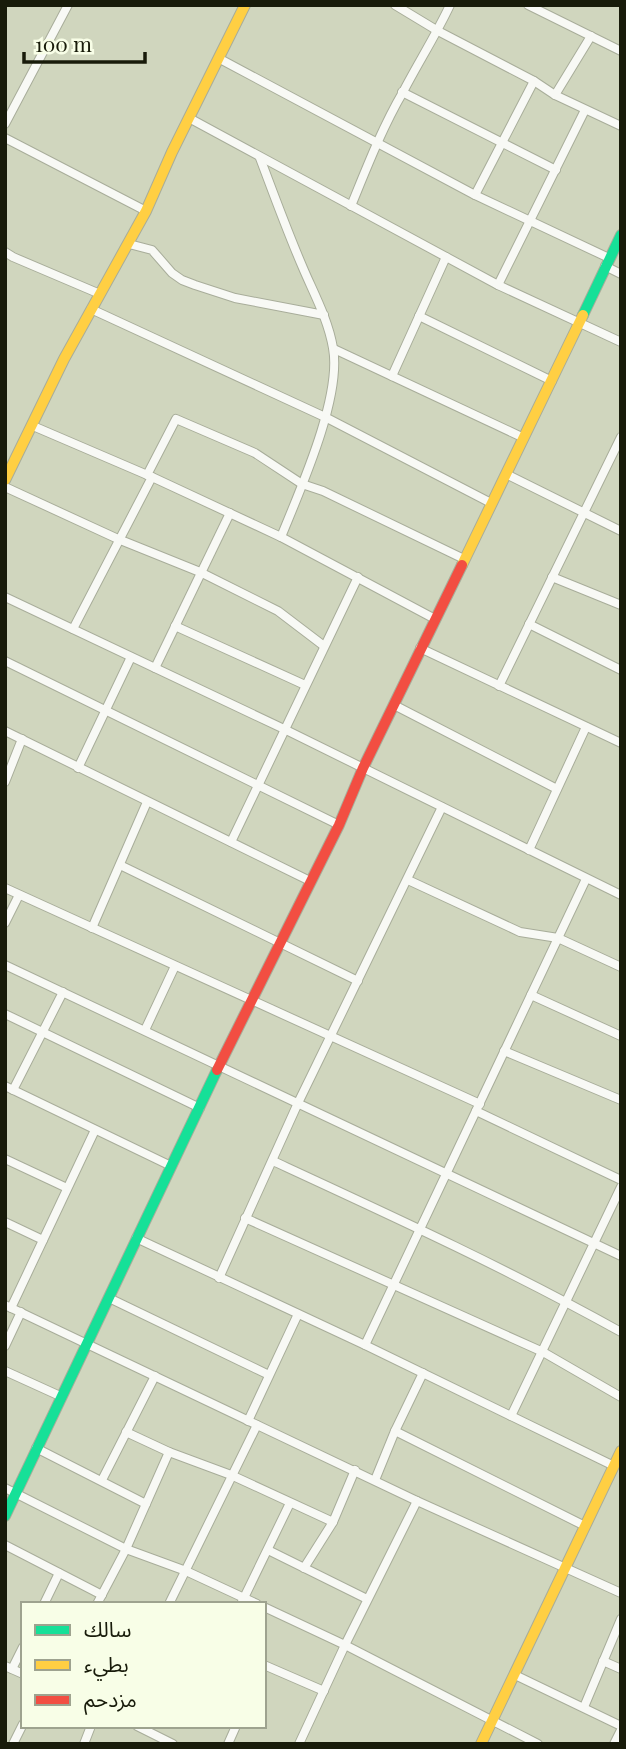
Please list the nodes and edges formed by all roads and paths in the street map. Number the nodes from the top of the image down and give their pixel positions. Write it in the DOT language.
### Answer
graph roads {
  1 [pos="68,5"];
  2 [pos="245,5"];
  3 [pos="394,5"];
  4 [pos="450,5"];
  5 [pos="528,5"];
  6 [pos="438,31"];
  7 [pos="591,36"];
  8 [pos="621,51"];
  9 [pos="220,59"];
  10 [pos="534,81"];
  11 [pos="402,92"];
  12 [pos="555,95"];
  13 [pos="585,110"];
  14 [pos="190,118"];
  15 [pos="5,124"];
  16 [pos="621,126"];
  17 [pos="5,138"];
  18 [pos="377,142"];
  19 [pos="501,143"];
  20 [pos="260,158"];
  21 [pos="556,170"];
  22 [pos="475,195"];
  23 [pos="351,206"];
  24 [pos="146,211"];
  25 [pos="530,222"];
  26 [pos="621,235"];
  27 [pos="129,244"];
  28 [pos="5,252"];
  29 [pos="446,257"];
  30 [pos="607,262"];
  31 [pos="621,274"];
  32 [pos="498,285"];
  33 [pos="100,294"];
  34 [pos="91,309"];
  35 [pos="324,315"];
  36 [pos="419,316"];
  37 [pos="579,322"];
  38 [pos="621,342"];
  39 [pos="334,349"];
  40 [pos="392,376"];
  41 [pos="552,381"];
  42 [pos="325,417"];
  43 [pos="33,426"];
  44 [pos="621,437"];
  45 [pos="524,438"];
  46 [pos="506,474"];
  47 [pos="149,476"];
  48 [pos="5,480"];
  49 [pos="302,484"];
  50 [pos="5,487"];
  51 [pos="491,503"];
  52 [pos="583,512"];
  53 [pos="230,513"];
  54 [pos="621,531"];
  55 [pos="281,537"];
  56 [pos="118,539"];
  57 [pos="464,559"];
  58 [pos="200,572"];
  59 [pos="358,577"];
  60 [pos="552,577"];
  61 [pos="5,597"];
  62 [pos="621,605"];
  63 [pos="435,619"];
  64 [pos="529,624"];
  65 [pos="175,626"];
  66 [pos="73,629"];
  67 [pos="324,646"];
  68 [pos="420,649"];
  69 [pos="131,657"];
  70 [pos="5,661"];
  71 [pos="155,668"];
  72 [pos="621,670"];
  73 [pos="305,685"];
  74 [pos="499,686"];
  75 [pos="394,705"];
  76 [pos="106,709"];
  77 [pos="586,727"];
  78 [pos="284,729"];
  79 [pos="5,731"];
  80 [pos="22,739"];
  81 [pos="621,743"];
  82 [pos="78,768"];
  83 [pos="363,768"];
  84 [pos="5,782"];
  85 [pos="257,784"];
  86 [pos="557,789"];
  87 [pos="147,802"];
  88 [pos="442,807"];
  89 [pos="339,825"];
  90 [pos="231,842"];
  91 [pos="529,850"];
  92 [pos="120,864"];
  93 [pos="586,879"];
  94 [pos="408,880"];
  95 [pos="310,881"];
  96 [pos="5,888"];
  97 [pos="621,894"];
  98 [pos="19,895"];
  99 [pos="5,923"];
  100 [pos="92,928"];
  101 [pos="558,938"];
  102 [pos="279,942"];
  103 [pos="5,965"];
  104 [pos="175,966"];
  105 [pos="621,967"];
  106 [pos="359,981"];
  107 [pos="63,992"];
  108 [pos="531,995"];
  109 [pos="250,1000"];
  110 [pos="5,1014"];
  111 [pos="145,1030"];
  112 [pos="42,1033"];
  113 [pos="331,1036"];
  114 [pos="621,1036"];
  115 [pos="504,1051"];
  116 [pos="220,1066"];
  117 [pos="9,1088"];
  118 [pos="621,1100"];
  119 [pos="298,1103"];
  120 [pos="478,1107"];
  121 [pos="200,1108"];
  122 [pos="95,1130"];
  123 [pos="5,1159"];
  124 [pos="273,1161"];
  125 [pos="171,1166"];
  126 [pos="444,1174"];
  127 [pos="621,1180"];
  128 [pos="621,1187"];
  129 [pos="67,1188"];
  130 [pos="245,1218"];
  131 [pos="5,1222"];
  132 [pos="420,1228"];
  133 [pos="136,1238"];
  134 [pos="43,1240"];
  135 [pos="593,1244"];
  136 [pos="621,1256"];
  137 [pos="219,1278"];
  138 [pos="394,1283"];
  139 [pos="108,1298"];
  140 [pos="566,1301"];
  141 [pos="8,1306"];
  142 [pos="21,1312"];
  143 [pos="298,1314"];
  144 [pos="621,1332"];
  145 [pos="87,1343"];
  146 [pos="365,1345"];
  147 [pos="5,1346"];
  148 [pos="543,1352"];
  149 [pos="5,1371"];
  150 [pos="423,1373"];
  151 [pos="270,1375"];
  152 [pos="155,1376"];
  153 [pos="60,1396"];
  154 [pos="621,1397"];
  155 [pos="511,1416"];
  156 [pos="248,1421"];
  157 [pos="257,1425"];
  158 [pos="395,1431"];
  159 [pos="126,1432"];
  160 [pos="36,1448"];
  161 [pos="621,1451"];
  162 [pos="169,1452"];
  163 [pos="614,1466"];
  164 [pos="355,1470"];
  165 [pos="231,1475"];
  166 [pos="102,1480"];
  167 [pos="375,1480"];
  168 [pos="11,1491"];
  169 [pos="417,1501"];
  170 [pos="290,1503"];
  171 [pos="146,1504"];
  172 [pos="5,1516"];
  173 [pos="333,1522"];
  174 [pos="585,1526"];
  175 [pos="5,1545"];
  176 [pos="126,1549"];
  177 [pos="268,1550"];
  178 [pos="566,1567"];
  179 [pos="304,1568"];
  180 [pos="186,1571"];
  181 [pos="59,1573"];
  182 [pos="621,1593"];
  183 [pos="102,1595"];
  184 [pos="367,1599"];
  185 [pos="242,1601"];
  186 [pos="45,1602"];
  187 [pos="98,1602"];
  188 [pos="170,1602"];
  189 [pos="266,1608"];
  190 [pos="621,1619"];
  191 [pos="345,1646"];
  192 [pos="21,1650"];
  193 [pos="603,1661"];
  194 [pos="266,1667"];
  195 [pos="9,1668"];
  196 [pos="621,1670"];
  197 [pos="515,1675"];
  198 [pos="324,1691"];
  199 [pos="584,1707"];
  200 [pos="493,1720"];
  201 [pos="21,1728"];
  202 [pos="141,1728"];
  203 [pos="235,1728"];
  204 [pos="621,1728"];
  205 [pos="13,1744"];
  206 [pos="173,1744"];
  207 [pos="228,1744"];
  208 [pos="299,1744"];
  209 [pos="481,1744"];
  210 [pos="538,1744"];
  211 [pos="614,1744"];
  1 -- 15 [label="street"];
  2 -- 9 [label="street"];
  3 -- 6 [label="street"];
  4 -- 6 [label="street"];
  5 -- 7 [label="street"];
  6 -- 10 [label="street"];
  6 -- 11 [label="street"];
  7 -- 8 [label="street"];
  7 -- 12 [label="street"];
  9 -- 14 [label="street"];
  9 -- 18 [label="street"];
  10 -- 12 [label="street"];
  10 -- 19 [label="street"];
  11 -- 18 [label="street"];
  11 -- 19 [label="street"];
  12 -- 13 [label="street"];
  13 -- 16 [label="street"];
  13 -- 21 [label="street"];
  14 -- 20 [label="street"];
  14 -- 24 [label="street"];
  17 -- 24 [label="street"];
  18 -- 22 [label="street"];
  18 -- 23 [label="street"];
  19 -- 21 [label="street"];
  19 -- 22 [label="street"];
  20 -- 23 [label="street"];
  20 -- 35 [label="street"];
  21 -- 25 [label="street"];
  22 -- 25 [label="street"];
  23 -- 29 [label="street"];
  24 -- 27 [label="street"];
  25 -- 30 [label="street"];
  25 -- 32 [label="street"];
  26 -- 30 [label="street"];
  27 -- 33 [label="street"];
  27 -- 35 [label="street"];
  28 -- 33 [label="street"];
  29 -- 32 [label="street"];
  29 -- 36 [label="street"];
  30 -- 31 [label="street"];
  30 -- 37 [label="street"];
  32 -- 37 [label="street"];
  33 -- 34 [label="street"];
  34 -- 42 [label="street"];
  34 -- 43 [label="street"];
  35 -- 39 [label="street"];
  36 -- 40 [label="street"];
  36 -- 41 [label="street"];
  37 -- 38 [label="street"];
  37 -- 41 [label="street"];
  39 -- 40 [label="street"];
  39 -- 42 [label="street"];
  40 -- 45 [label="street"];
  41 -- 45 [label="street"];
  42 -- 49 [label="street"];
  42 -- 51 [label="street"];
  43 -- 47 [label="street"];
  43 -- 48 [label="street"];
  44 -- 52 [label="street"];
  45 -- 46 [label="street"];
  46 -- 51 [label="street"];
  46 -- 52 [label="street"];
  47 -- 49 [label="street"];
  47 -- 53 [label="street"];
  47 -- 56 [label="street"];
  49 -- 55 [label="street"];
  49 -- 57 [label="street"];
  50 -- 56 [label="street"];
  51 -- 57 [label="street"];
  52 -- 54 [label="street"];
  52 -- 60 [label="street"];
  53 -- 55 [label="street"];
  53 -- 58 [label="street"];
  55 -- 59 [label="street"];
  56 -- 58 [label="street"];
  56 -- 66 [label="street"];
  57 -- 63 [label="street"];
  58 -- 65 [label="street"];
  58 -- 67 [label="street"];
  59 -- 63 [label="street"];
  59 -- 67 [label="street"];
  60 -- 62 [label="street"];
  60 -- 64 [label="street"];
  61 -- 66 [label="street"];
  63 -- 68 [label="street"];
  64 -- 72 [label="street"];
  64 -- 74 [label="street"];
  65 -- 71 [label="street"];
  65 -- 73 [label="street"];
  66 -- 69 [label="street"];
  67 -- 73 [label="street"];
  68 -- 74 [label="street"];
  68 -- 75 [label="street"];
  69 -- 71 [label="street"];
  69 -- 76 [label="street"];
  70 -- 76 [label="street"];
  71 -- 78 [label="street"];
  73 -- 78 [label="street"];
  74 -- 77 [label="street"];
  75 -- 83 [label="street"];
  75 -- 86 [label="street"];
  76 -- 82 [label="street"];
  76 -- 85 [label="street"];
  77 -- 81 [label="street"];
  77 -- 86 [label="street"];
  78 -- 83 [label="street"];
  78 -- 85 [label="street"];
  79 -- 80 [label="street"];
  80 -- 82 [label="street"];
  80 -- 84 [label="street"];
  82 -- 87 [label="street"];
  83 -- 88 [label="street"];
  83 -- 89 [label="street"];
  85 -- 89 [label="street"];
  85 -- 90 [label="street"];
  86 -- 91 [label="street"];
  87 -- 90 [label="street"];
  87 -- 92 [label="street"];
  88 -- 91 [label="street"];
  88 -- 94 [label="street"];
  89 -- 95 [label="street"];
  90 -- 95 [label="street"];
  91 -- 93 [label="street"];
  92 -- 100 [label="street"];
  92 -- 102 [label="street"];
  93 -- 97 [label="street"];
  93 -- 101 [label="street"];
  94 -- 101 [label="street"];
  94 -- 106 [label="street"];
  95 -- 102 [label="street"];
  96 -- 98 [label="street"];
  98 -- 99 [label="street"];
  98 -- 100 [label="street"];
  100 -- 104 [label="street"];
  101 -- 105 [label="street"];
  101 -- 108 [label="street"];
  102 -- 106 [label="street"];
  102 -- 109 [label="street"];
  103 -- 107 [label="street"];
  104 -- 109 [label="street"];
  104 -- 111 [label="street"];
  106 -- 113 [label="street"];
  107 -- 111 [label="street"];
  107 -- 112 [label="street"];
  108 -- 114 [label="street"];
  108 -- 115 [label="street"];
  109 -- 113 [label="street"];
  109 -- 116 [label="street"];
  110 -- 112 [label="street"];
  111 -- 116 [label="street"];
  112 -- 117 [label="street"];
  112 -- 121 [label="street"];
  113 -- 119 [label="street"];
  113 -- 120 [label="street"];
  115 -- 118 [label="street"];
  115 -- 120 [label="street"];
  116 -- 119 [label="street"];
  116 -- 121 [label="street"];
  117 -- 122 [label="street"];
  119 -- 124 [label="street"];
  119 -- 126 [label="street"];
  120 -- 126 [label="street"];
  120 -- 127 [label="street"];
  121 -- 125 [label="street"];
  122 -- 125 [label="street"];
  122 -- 129 [label="street"];
  123 -- 129 [label="street"];
  124 -- 130 [label="street"];
  124 -- 132 [label="street"];
  125 -- 133 [label="street"];
  126 -- 132 [label="street"];
  126 -- 135 [label="street"];
  128 -- 135 [label="street"];
  129 -- 134 [label="street"];
  130 -- 137 [label="street"];
  130 -- 138 [label="street"];
  131 -- 134 [label="street"];
  132 -- 138 [label="street"];
  132 -- 140 [label="street"];
  133 -- 137 [label="street"];
  133 -- 139 [label="street"];
  134 -- 141 [label="street"];
  135 -- 136 [label="street"];
  135 -- 140 [label="street"];
  137 -- 143 [label="street"];
  138 -- 146 [label="street"];
  138 -- 148 [label="street"];
  139 -- 145 [label="street"];
  139 -- 151 [label="street"];
  140 -- 144 [label="street"];
  140 -- 148 [label="street"];
  141 -- 142 [label="street"];
  142 -- 145 [label="street"];
  142 -- 147 [label="street"];
  143 -- 146 [label="street"];
  143 -- 151 [label="street"];
  145 -- 152 [label="street"];
  145 -- 153 [label="street"];
  146 -- 150 [label="street"];
  148 -- 154 [label="street"];
  148 -- 155 [label="street"];
  149 -- 153 [label="street"];
  150 -- 155 [label="street"];
  150 -- 158 [label="street"];
  151 -- 156 [label="street"];
  152 -- 156 [label="street"];
  152 -- 159 [label="street"];
  153 -- 160 [label="street"];
  155 -- 163 [label="street"];
  156 -- 157 [label="street"];
  157 -- 164 [label="street"];
  157 -- 165 [label="street"];
  158 -- 167 [label="street"];
  158 -- 174 [label="street"];
  159 -- 162 [label="street"];
  159 -- 166 [label="street"];
  160 -- 166 [label="street"];
  160 -- 168 [label="street"];
  161 -- 163 [label="street"];
  162 -- 165 [label="street"];
  162 -- 171 [label="street"];
  163 -- 174 [label="street"];
  164 -- 167 [label="street"];
  164 -- 173 [label="street"];
  165 -- 170 [label="street"];
  165 -- 180 [label="street"];
  166 -- 171 [label="street"];
  167 -- 169 [label="street"];
  168 -- 172 [label="street"];
  168 -- 176 [label="street"];
  169 -- 178 [label="street"];
  169 -- 184 [label="street"];
  170 -- 173 [label="street"];
  170 -- 177 [label="street"];
  171 -- 176 [label="street"];
  173 -- 179 [label="street"];
  174 -- 178 [label="street"];
  175 -- 181 [label="street"];
  176 -- 180 [label="street"];
  176 -- 183 [label="street"];
  177 -- 179 [label="street"];
  177 -- 185 [label="street"];
  178 -- 182 [label="street"];
  178 -- 197 [label="street"];
  179 -- 184 [label="street"];
  180 -- 185 [label="street"];
  180 -- 188 [label="street"];
  181 -- 183 [label="street"];
  181 -- 186 [label="street"];
  183 -- 187 [label="street"];
  184 -- 191 [label="street"];
  189 -- 191 [label="street"];
  190 -- 193 [label="street"];
  191 -- 198 [label="street"];
  191 -- 200 [label="street"];
  192 -- 195 [label="street"];
  193 -- 196 [label="street"];
  193 -- 199 [label="street"];
  194 -- 198 [label="street"];
  197 -- 199 [label="street"];
  197 -- 200 [label="street"];
  198 -- 208 [label="street"];
  199 -- 204 [label="street"];
  200 -- 209 [label="street"];
  200 -- 210 [label="street"];
  201 -- 205 [label="street"];
  202 -- 206 [label="street"];
  203 -- 207 [label="street"];
  204 -- 211 [label="street"];
}
